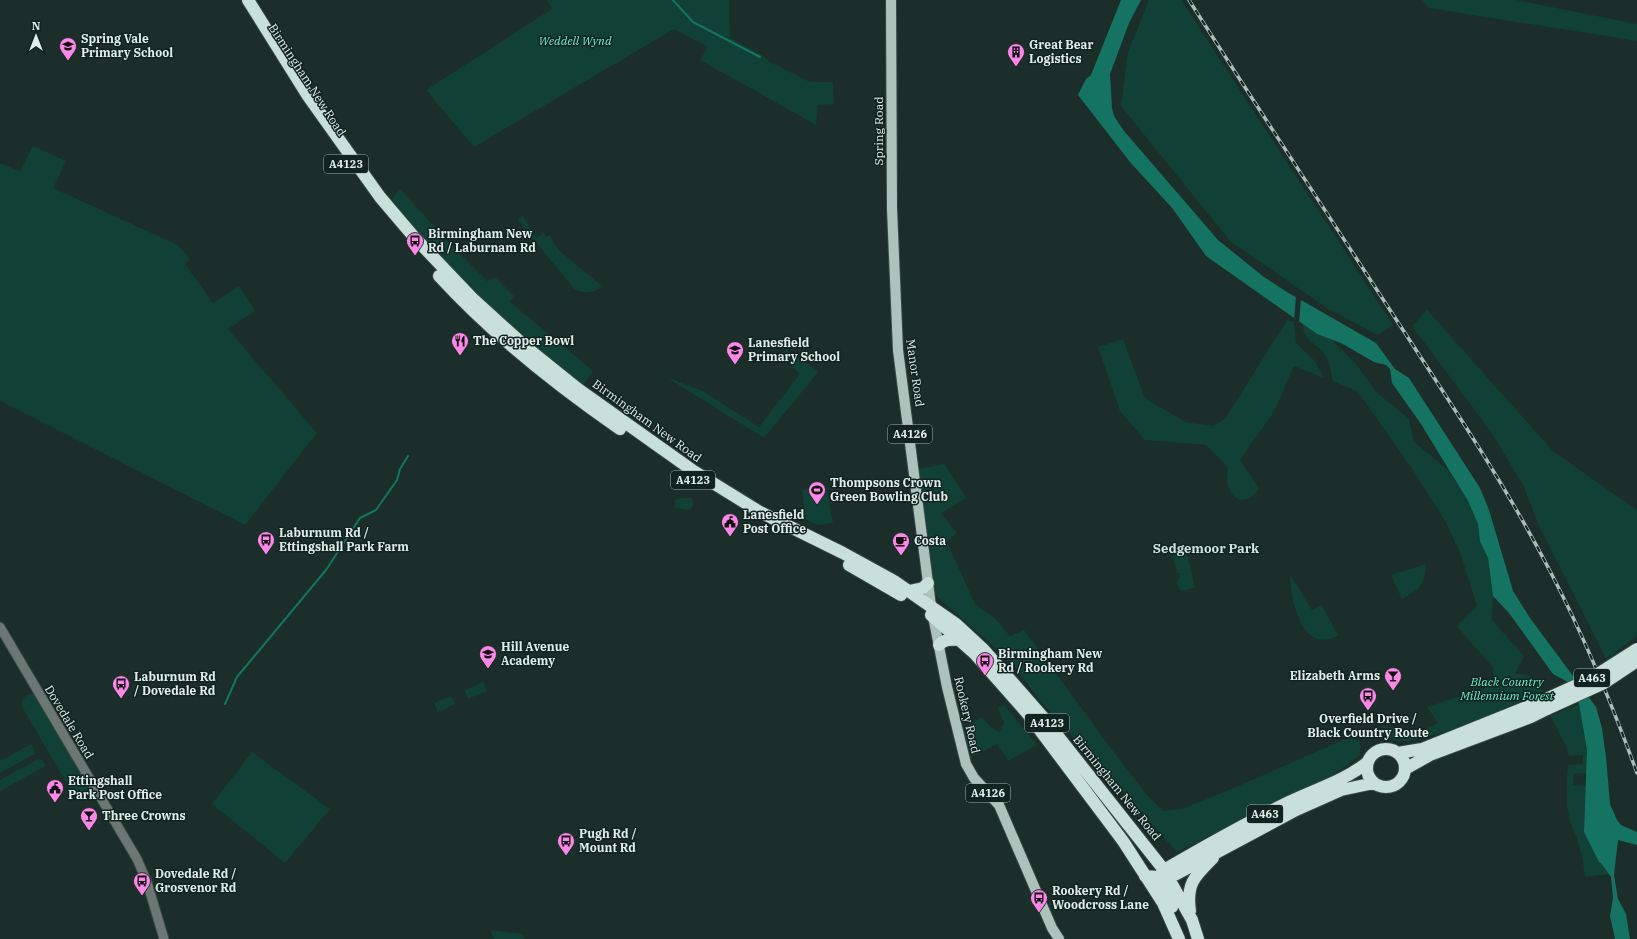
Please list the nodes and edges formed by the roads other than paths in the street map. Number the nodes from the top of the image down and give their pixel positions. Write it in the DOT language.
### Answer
graph roads {
  1 [pos="239,0"];
  2 [pos="248,0"];
  3 [pos="891,0"];
  4 [pos="893,263"];
  5 [pos="477,309"];
  6 [pos="737,503"];
  7 [pos="928,583"];
  8 [pos="909,591"];
  9 [pos="933,611"];
  10 [pos="0,627"];
  11 [pos="961,640"];
  12 [pos="939,646"];
  13 [pos="1637,649"];
  14 [pos="1637,661"];
  15 [pos="1545,705"];
  16 [pos="1398,754"];
  17 [pos="1368,762"];
  18 [pos="1405,769"];
  19 [pos="1374,783"];
  20 [pos="1222,850"];
  21 [pos="1164,875"];
  22 [pos="1145,876"];
  23 [pos="1192,920"];
  24 [pos="164,939"];
  25 [pos="1058,939"];
  26 [pos="1179,939"];
  27 [pos="1188,939"];
  28 [pos="1198,939"];
  1 -- 5 [label="highway, Birmingham New Road / A4123"];
  2 -- 5 [label="highway, Birmingham New Road / A4123"];
  3 -- 4 [label="main road, Spring Road / A4126"];
  4 -- 7 [label="main road, Manor Road / A4126"];
  5 -- 6 [label="highway, Birmingham New Road / A4123"];
  6 -- 8 [label="highway, Birmingham New Road / A4123"];
  6 -- 9 [label="highway, Birmingham New Road / A4123"];
  7 -- 8 [label="highway"];
  7 -- 9 [label="main road, Manor Road / A4126"];
  8 -- 9 [label="highway, Birmingham New Road / A4123"];
  9 -- 11 [label="highway, Birmingham New Road / A4123"];
  9 -- 12 [label="main road, Rookery Road / A4126"];
  9 -- 21 [label="highway, Birmingham New Road / A4123"];
  10 -- 24 [label="street, Dovedale Road"];
  11 -- 12 [label="highway"];
  11 -- 22 [label="highway, Birmingham New Road / A4123"];
  12 -- 25 [label="main road, Rookery Road / A4126"];
  13 -- 15 [label="highway, A463, bridge"];
  14 -- 15 [label="highway, A463, bridge"];
  15 -- 16 [label="highway, A463"];
  15 -- 18 [label="highway, A463"];
  16 -- 17 [label="highway"];
  16 -- 18 [label="highway"];
  17 -- 19 [label="highway"];
  17 -- 21 [label="highway, A463"];
  18 -- 19 [label="highway"];
  19 -- 20 [label="highway, A463"];
  20 -- 21 [label="highway, A463"];
  20 -- 23 [label="highway, A463"];
  21 -- 22 [label="highway"];
  21 -- 23 [label="highway, Birmingham New Road / A4123"];
  21 -- 27 [label="highway, A4123"];
  22 -- 26 [label="highway, Birmingham New Road / A4123"];
  23 -- 28 [label="highway, Birmingham New Road / A4123"];
}
